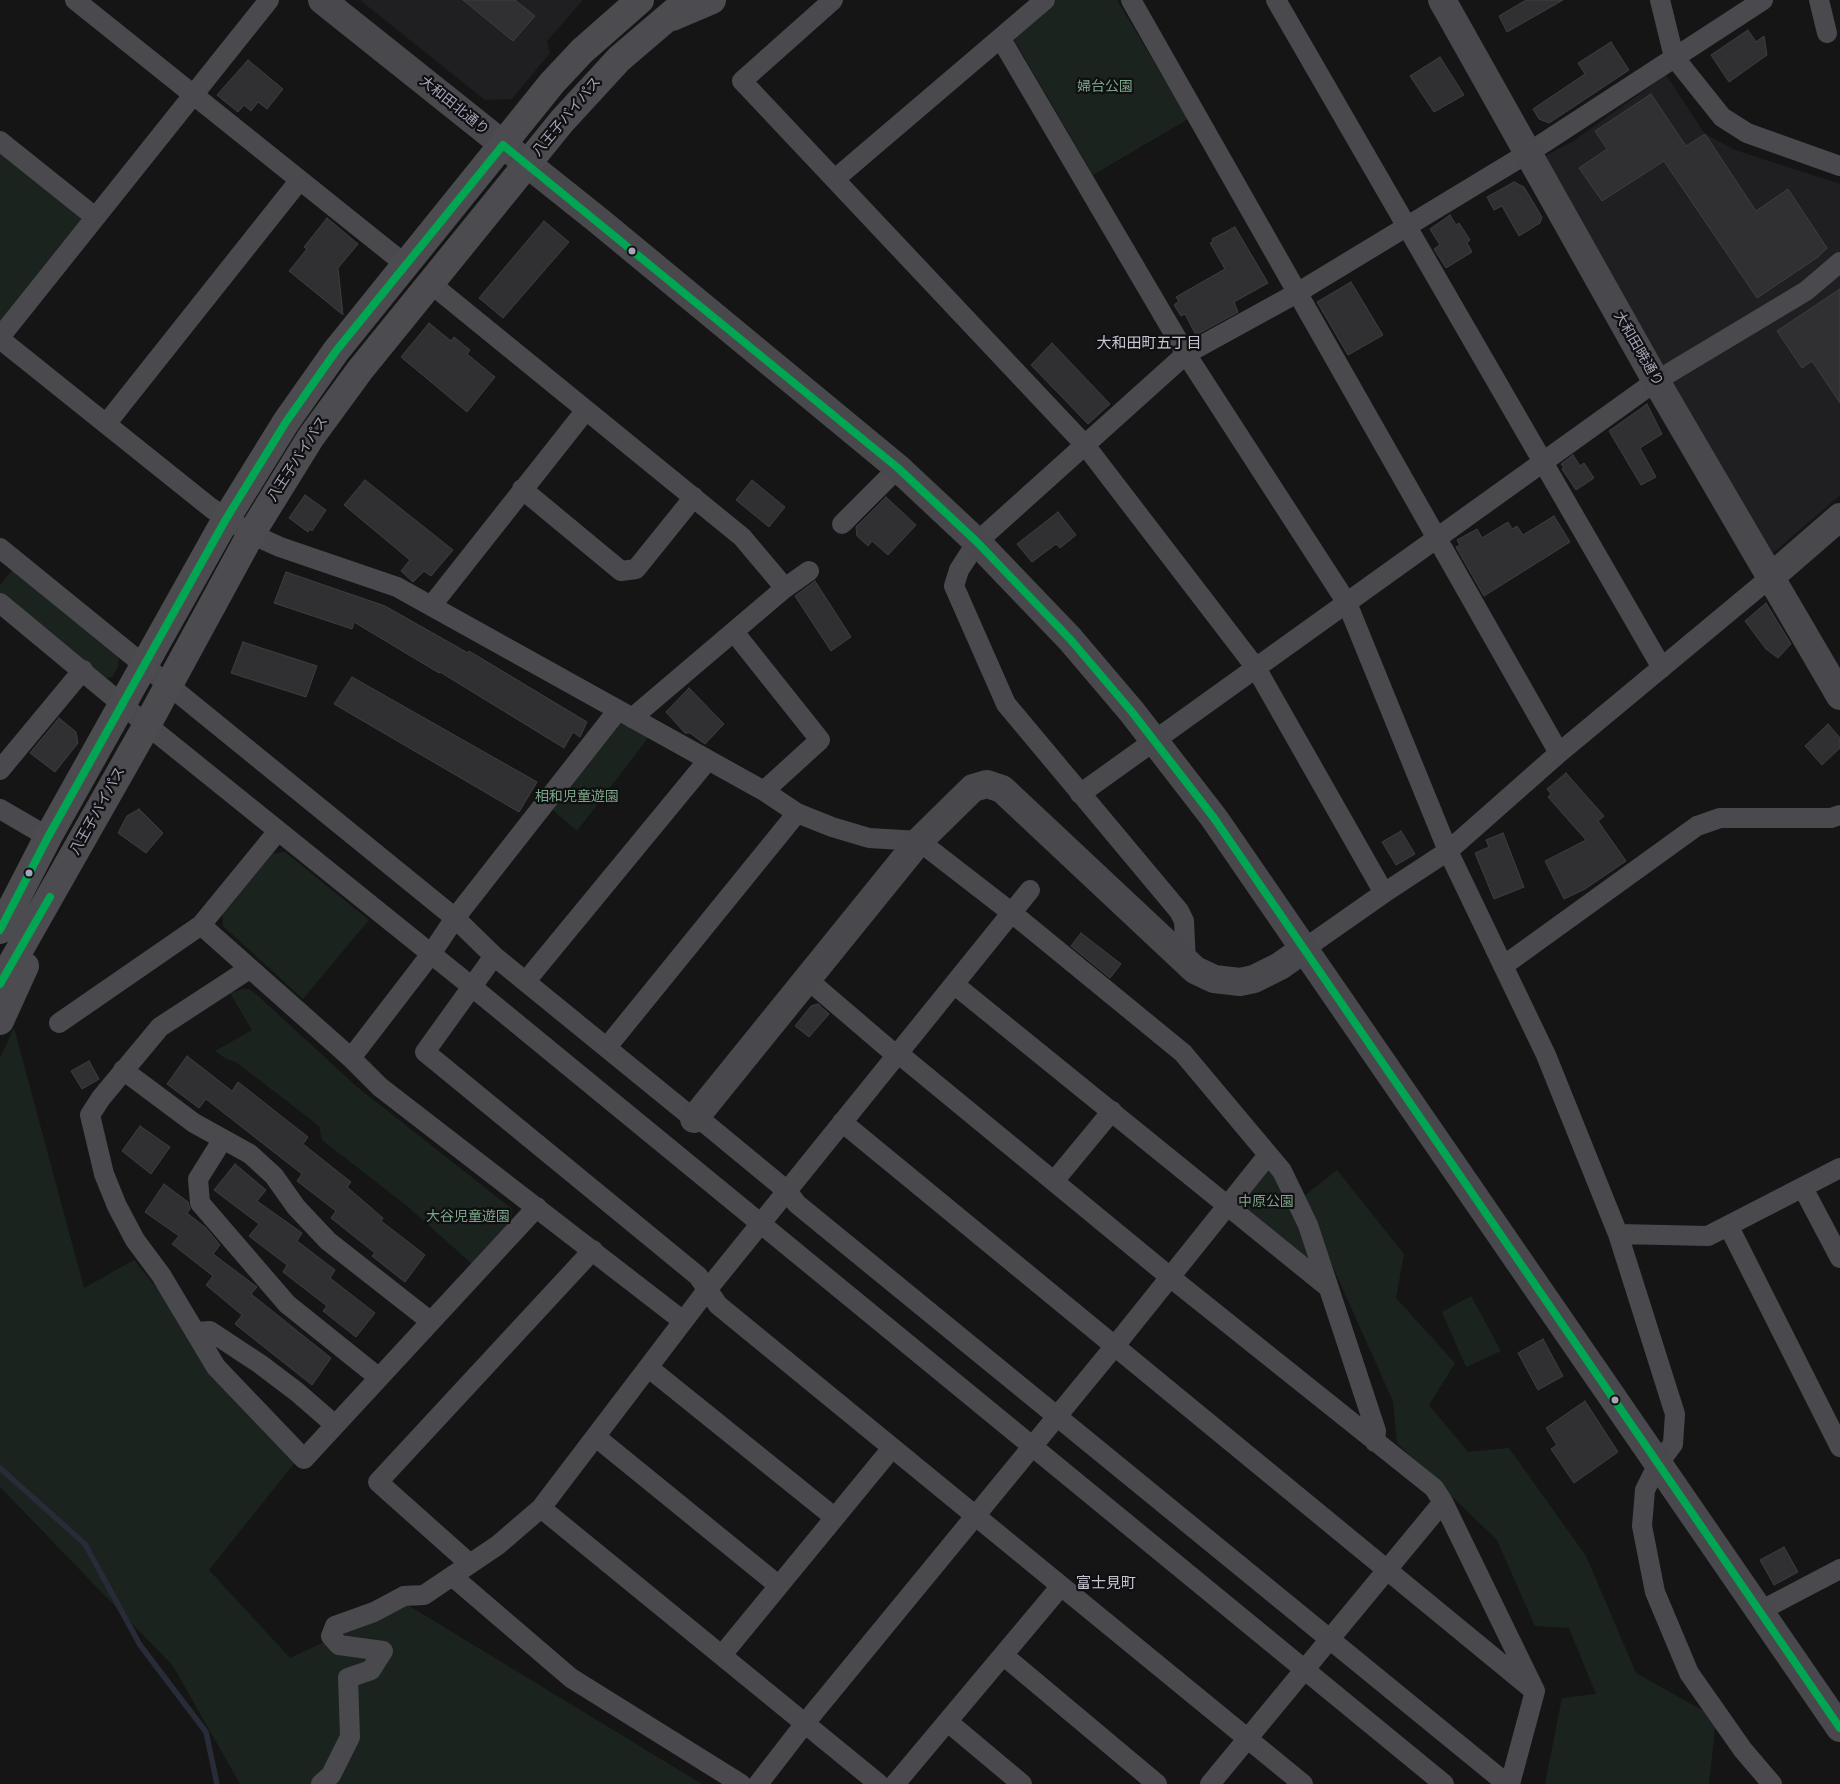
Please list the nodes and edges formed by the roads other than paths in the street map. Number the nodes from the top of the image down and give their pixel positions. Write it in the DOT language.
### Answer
graph roads {
  1 [pos="75,0"];
  2 [pos="269,0"];
  3 [pos="322,0"];
  4 [pos="622,0"];
  5 [pos="640,0"];
  6 [pos="688,0"];
  7 [pos="712,0"];
  8 [pos="833,0"];
  9 [pos="1045,0"];
  10 [pos="1130,0"];
  11 [pos="1276,0"];
  12 [pos="1442,0"];
  13 [pos="1660,0"];
  14 [pos="1763,0"];
  15 [pos="1819,0"];
  16 [pos="663,21"];
  17 [pos="1828,33"];
  18 [pos="1001,39"];
  19 [pos="582,51"];
  20 [pos="1674,57"];
  21 [pos="193,96"];
  22 [pos="0,140"];
  23 [pos="503,145"];
  24 [pos="1528,153"];
  25 [pos="527,164"];
  26 [pos="1840,166"];
  27 [pos="835,179"];
  28 [pos="299,181"];
  29 [pos="95,217"];
  30 [pos="1406,226"];
  31 [pos="1840,262"];
  32 [pos="406,265"];
  33 [pos="430,283"];
  34 [pos="1297,293"];
  35 [pos="0,338"];
  36 [pos="1186,354"];
  37 [pos="1656,381"];
  38 [pos="586,410"];
  39 [pos="106,424"];
  40 [pos="1085,445"];
  41 [pos="1542,462"];
  42 [pos="898,468"];
  43 [pos="522,490"];
  44 [pos="694,497"];
  45 [pos="1840,517"];
  46 [pos="226,519"];
  47 [pos="842,524"];
  48 [pos="251,534"];
  49 [pos="1437,538"];
  50 [pos="976,542"];
  51 [pos="0,548"];
  52 [pos="809,571"];
  53 [pos="1772,576"];
  54 [pos="785,588"];
  55 [pos="0,603"];
  56 [pos="1347,603"];
  57 [pos="432,605"];
  58 [pos="734,632"];
  59 [pos="145,664"];
  60 [pos="1256,668"];
  61 [pos="1662,668"];
  62 [pos="83,670"];
  63 [pos="169,684"];
  64 [pos="1840,696"];
  65 [pos="123,704"];
  66 [pos="625,714"];
  67 [pos="147,725"];
  68 [pos="1154,741"];
  69 [pos="1559,753"];
  70 [pos="708,760"];
  71 [pos="0,770"];
  72 [pos="764,791"];
  73 [pos="1080,794"];
  74 [pos="0,809"];
  75 [pos="798,813"];
  76 [pos="1840,815"];
  77 [pos="278,831"];
  78 [pos="48,837"];
  79 [pos="919,841"];
  80 [pos="1448,851"];
  81 [pos="61,877"];
  82 [pos="1030,890"];
  83 [pos="1384,892"];
  84 [pos="0,908"];
  85 [pos="1012,913"];
  86 [pos="455,918"];
  87 [pos="201,925"];
  88 [pos="0,930"];
  89 [pos="1304,949"];
  90 [pos="431,954"];
  91 [pos="494,956"];
  92 [pos="1186,963"];
  93 [pos="1503,966"];
  94 [pos="249,969"];
  95 [pos="807,979"];
  96 [pos="526,981"];
  97 [pos="0,984"];
  98 [pos="955,985"];
  99 [pos="471,986"];
  100 [pos="0,1021"];
  101 [pos="58,1023"];
  102 [pos="607,1047"];
  103 [pos="898,1055"];
  104 [pos="351,1058"];
  105 [pos="123,1070"];
  106 [pos="1112,1111"];
  107 [pos="694,1118"];
  108 [pos="842,1122"];
  109 [pos="223,1139"];
  110 [pos="1268,1155"];
  111 [pos="1840,1168"];
  112 [pos="1054,1180"];
  113 [pos="1803,1188"];
  114 [pos="786,1190"];
  115 [pos="537,1207"];
  116 [pos="1228,1207"];
  117 [pos="760,1224"];
  118 [pos="1728,1227"];
  119 [pos="1618,1234"];
  120 [pos="593,1250"];
  121 [pos="1840,1258"];
  122 [pos="1170,1277"];
  123 [pos="1329,1288"];
  124 [pos="707,1290"];
  125 [pos="430,1321"];
  126 [pos="683,1321"];
  127 [pos="195,1332"];
  128 [pos="1114,1347"];
  129 [pos="649,1368"];
  130 [pos="378,1377"];
  131 [pos="1057,1416"];
  132 [pos="335,1425"];
  133 [pos="596,1437"];
  134 [pos="1375,1442"];
  135 [pos="1031,1446"];
  136 [pos="1840,1447"];
  137 [pos="892,1448"];
  138 [pos="1658,1464"];
  139 [pos="1443,1502"];
  140 [pos="541,1508"];
  141 [pos="976,1516"];
  142 [pos="834,1517"];
  143 [pos="470,1564"];
  144 [pos="1840,1569"];
  145 [pos="1387,1570"];
  146 [pos="452,1576"];
  147 [pos="778,1586"];
  148 [pos="1061,1586"];
  149 [pos="1760,1612"];
  150 [pos="1328,1638"];
  151 [pos="722,1655"];
  152 [pos="1003,1655"];
  153 [pos="1304,1670"];
  154 [pos="1535,1691"];
  155 [pos="806,1722"];
  156 [pos="948,1722"];
  157 [pos="1840,1728"];
  158 [pos="1248,1737"];
  159 [pos="321,1784"];
  160 [pos="740,1784"];
  161 [pos="758,1784"];
  162 [pos="879,1784"];
  163 [pos="895,1784"];
  164 [pos="1022,1784"];
  165 [pos="1157,1784"];
  166 [pos="1210,1784"];
  167 [pos="1303,1784"];
  168 [pos="1444,1784"];
  169 [pos="1508,1784"];
  170 [pos="1772,1784"];
  1 -- 21 [label="street"];
  2 -- 21 [label="street"];
  3 -- 23 [label="street, 大和田北通り"];
  4 -- 19 [label="highway"];
  5 -- 19 [label="highway, 八王子バイパス"];
  6 -- 16 [label="highway, 八王子バイパス"];
  7 -- 16 [label="highway"];
  8 -- 27 [label="street"];
  9 -- 18 [label="street"];
  10 -- 34 [label="street"];
  11 -- 30 [label="street"];
  12 -- 24 [label="street, 大和田暁通り"];
  13 -- 20 [label="street"];
  14 -- 20 [label="street"];
  15 -- 17 [label="street"];
  16 -- 25 [label="highway, 八王子バイパス"];
  18 -- 27 [label="street"];
  18 -- 36 [label="street"];
  19 -- 23 [label="highway, 八王子バイパス"];
  20 -- 24 [label="street"];
  20 -- 26 [label="street"];
  21 -- 28 [label="street"];
  21 -- 29 [label="street"];
  22 -- 29 [label="street"];
  23 -- 25 [label="street, 大和田北通り"];
  23 -- 32 [label="highway, 八王子バイパス"];
  24 -- 30 [label="street"];
  24 -- 37 [label="street, 大和田暁通り"];
  25 -- 33 [label="highway, 八王子バイパス"];
  25 -- 42 [label="street, 大和田北通り"];
  27 -- 40 [label="street"];
  28 -- 32 [label="street"];
  28 -- 39 [label="street"];
  29 -- 35 [label="street"];
  30 -- 34 [label="street"];
  30 -- 41 [label="street"];
  31 -- 37 [label="street"];
  32 -- 46 [label="highway, 八王子バイパス"];
  33 -- 38 [label="street"];
  33 -- 48 [label="highway, 八王子バイパス"];
  34 -- 36 [label="street"];
  34 -- 49 [label="street"];
  35 -- 39 [label="street"];
  36 -- 40 [label="street"];
  36 -- 56 [label="street"];
  37 -- 41 [label="street"];
  37 -- 53 [label="street, 大和田暁通り"];
  38 -- 43 [label="street"];
  38 -- 44 [label="street"];
  39 -- 46 [label="street"];
  40 -- 50 [label="street"];
  40 -- 60 [label="street"];
  41 -- 49 [label="street"];
  41 -- 61 [label="street"];
  42 -- 47 [label="street"];
  42 -- 50 [label="street, 大和田北通り"];
  43 -- 44 [label="street"];
  43 -- 57 [label="street"];
  44 -- 54 [label="street"];
  45 -- 53 [label="street"];
  46 -- 48 [label="street"];
  46 -- 59 [label="highway, 八王子バイパス"];
  48 -- 57 [label="street"];
  48 -- 63 [label="highway, 八王子バイパス"];
  49 -- 56 [label="street"];
  49 -- 69 [label="street"];
  50 -- 68 [label="street, 大和田北通り"];
  50 -- 73 [label="street"];
  51 -- 59 [label="street"];
  52 -- 54 [label="street"];
  53 -- 61 [label="street"];
  53 -- 64 [label="street, 大和田暁通り"];
  54 -- 58 [label="street"];
  55 -- 62 [label="street"];
  56 -- 60 [label="street"];
  56 -- 80 [label="street"];
  57 -- 66 [label="street"];
  58 -- 66 [label="street"];
  58 -- 72 [label="street"];
  59 -- 63 [label="street"];
  59 -- 65 [label="highway, 八王子バイパス"];
  60 -- 68 [label="street"];
  60 -- 83 [label="street"];
  61 -- 69 [label="street"];
  62 -- 65 [label="street"];
  62 -- 71 [label="street"];
  63 -- 67 [label="highway, 八王子バイパス"];
  63 -- 86 [label="street"];
  65 -- 67 [label="street"];
  65 -- 78 [label="highway, 八王子バイパス"];
  66 -- 70 [label="street"];
  66 -- 86 [label="street"];
  67 -- 77 [label="street"];
  67 -- 81 [label="highway, 八王子バイパス"];
  68 -- 73 [label="street"];
  68 -- 89 [label="street, 大和田北通り"];
  69 -- 80 [label="street"];
  70 -- 72 [label="street"];
  70 -- 96 [label="street"];
  72 -- 75 [label="street"];
  73 -- 92 [label="street"];
  74 -- 78 [label="street"];
  75 -- 79 [label="street"];
  75 -- 102 [label="street"];
  76 -- 93 [label="street"];
  77 -- 87 [label="street"];
  77 -- 90 [label="street"];
  78 -- 84 [label="highway"];
  78 -- 88 [label="highway, 八王子バイパス"];
  79 -- 85 [label="street"];
  79 -- 92 [label="street"];
  79 -- 95 [label="street"];
  80 -- 83 [label="street"];
  80 -- 93 [label="street"];
  81 -- 97 [label="highway, 八王子バイパス"];
  81 -- 100 [label="highway"];
  82 -- 85 [label="street"];
  83 -- 89 [label="street"];
  85 -- 98 [label="street"];
  85 -- 110 [label="street"];
  86 -- 90 [label="street"];
  86 -- 91 [label="street"];
  87 -- 94 [label="street"];
  87 -- 101 [label="street"];
  89 -- 92 [label="street"];
  89 -- 138 [label="street, 大和田北通り"];
  90 -- 99 [label="street"];
  90 -- 104 [label="street"];
  91 -- 96 [label="street"];
  91 -- 99 [label="street"];
  93 -- 119 [label="street"];
  94 -- 104 [label="street"];
  94 -- 105 [label="street"];
  95 -- 103 [label="street"];
  95 -- 107 [label="street"];
  96 -- 102 [label="street"];
  98 -- 103 [label="street"];
  98 -- 106 [label="street"];
  99 -- 117 [label="street"];
  99 -- 124 [label="street"];
  102 -- 107 [label="street"];
  103 -- 108 [label="street"];
  103 -- 112 [label="street"];
  104 -- 115 [label="street"];
  105 -- 109 [label="street"];
  105 -- 127 [label="street"];
  106 -- 112 [label="street"];
  106 -- 116 [label="street"];
  107 -- 114 [label="street"];
  108 -- 114 [label="street"];
  108 -- 128 [label="street"];
  109 -- 125 [label="street"];
  109 -- 130 [label="street"];
  110 -- 116 [label="street"];
  110 -- 123 [label="street"];
  111 -- 113 [label="street"];
  112 -- 122 [label="street"];
  113 -- 118 [label="street"];
  113 -- 121 [label="street"];
  114 -- 117 [label="street"];
  114 -- 131 [label="street"];
  115 -- 120 [label="street"];
  115 -- 125 [label="street"];
  116 -- 122 [label="street"];
  116 -- 123 [label="street"];
  117 -- 124 [label="street"];
  117 -- 135 [label="street"];
  118 -- 119 [label="street"];
  118 -- 136 [label="street"];
  119 -- 138 [label="street"];
  120 -- 126 [label="street"];
  120 -- 143 [label="street"];
  122 -- 128 [label="street"];
  122 -- 134 [label="street"];
  123 -- 134 [label="street"];
  124 -- 126 [label="street"];
  124 -- 137 [label="street"];
  125 -- 130 [label="street"];
  126 -- 129 [label="street"];
  127 -- 132 [label="street"];
  127 -- 132 [label="street"];
  128 -- 131 [label="street"];
  128 -- 145 [label="street"];
  129 -- 133 [label="street"];
  129 -- 142 [label="street"];
  130 -- 132 [label="street"];
  131 -- 135 [label="street"];
  131 -- 150 [label="street"];
  133 -- 140 [label="street"];
  133 -- 147 [label="street"];
  134 -- 139 [label="street"];
  135 -- 141 [label="street"];
  135 -- 153 [label="street"];
  137 -- 141 [label="street"];
  137 -- 142 [label="street"];
  138 -- 149 [label="street, 大和田北通り"];
  138 -- 170 [label="street"];
  139 -- 145 [label="street"];
  139 -- 154 [label="street"];
  140 -- 143 [label="street"];
  140 -- 151 [label="street"];
  141 -- 148 [label="street"];
  141 -- 155 [label="street"];
  142 -- 147 [label="street"];
  143 -- 146 [label="street"];
  144 -- 149 [label="street"];
  145 -- 150 [label="street"];
  145 -- 154 [label="street"];
  146 -- 159 [label="street"];
  146 -- 160 [label="street"];
  147 -- 151 [label="street"];
  148 -- 152 [label="street"];
  148 -- 158 [label="street"];
  149 -- 157 [label="street, 大和田北通り"];
  150 -- 153 [label="street"];
  150 -- 169 [label="street"];
  151 -- 155 [label="street"];
  152 -- 156 [label="street"];
  152 -- 165 [label="street"];
  153 -- 158 [label="street"];
  153 -- 168 [label="street"];
  154 -- 169 [label="street"];
  155 -- 161 [label="street"];
  155 -- 162 [label="street"];
  156 -- 163 [label="street"];
  156 -- 164 [label="street"];
  158 -- 166 [label="street"];
  158 -- 167 [label="street"];
}
